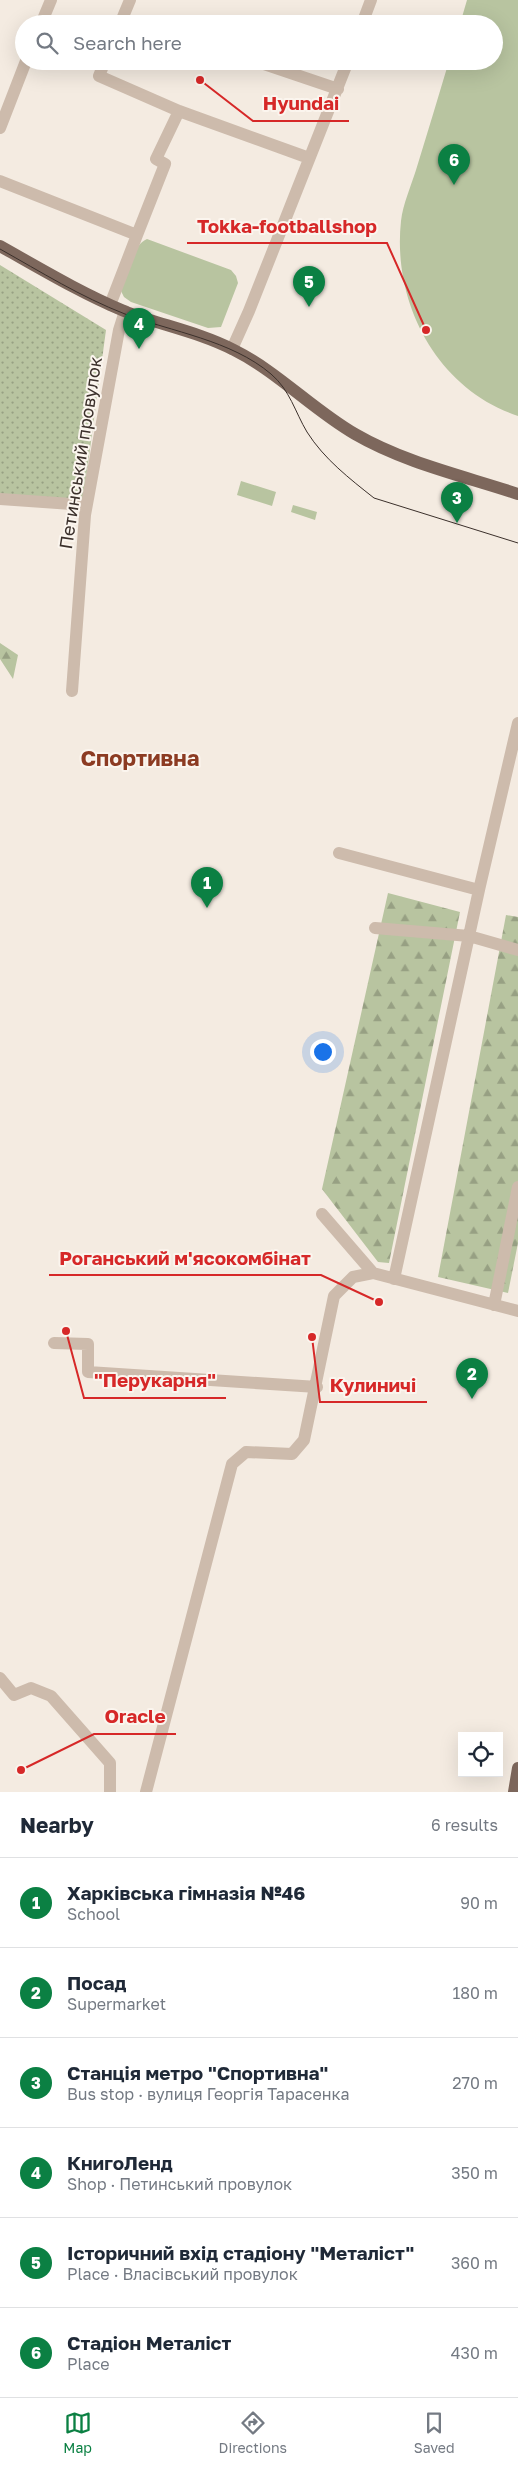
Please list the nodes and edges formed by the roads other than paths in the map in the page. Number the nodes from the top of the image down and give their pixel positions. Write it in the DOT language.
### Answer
graph roads {
  1 [pos="51,0"];
  2 [pos="130,0"];
  3 [pos="371,0"];
  4 [pos="45,15"];
  5 [pos="124,15"];
  6 [pos="365,15"];
  7 [pos="23,70"];
  8 [pos="101,70"];
  9 [pos="282,70"];
  10 [pos="345,70"];
  11 [pos="338,89"];
  12 [pos="180,110"];
  13 [pos="0,128"];
  14 [pos="309,158"];
  15 [pos="0,181"];
  16 [pos="137,235"];
  17 [pos="0,246"];
  18 [pos="110,304"];
  19 [pos="125,311"];
  20 [pos="232,349"];
  21 [pos="518,494"];
  22 [pos="0,499"];
  23 [pos="86,505"];
  24 [pos="72,691"];
  25 [pos="518,723"];
  26 [pos="516,740"];
  27 [pos="339,853"];
  28 [pos="479,890"];
  29 [pos="375,928"];
  30 [pos="469,936"];
  31 [pos="518,950"];
  32 [pos="518,1187"];
  33 [pos="322,1214"];
  34 [pos="373,1273"];
  35 [pos="394,1279"];
  36 [pos="494,1305"];
  37 [pos="518,1311"];
  38 [pos="54,1343"];
  39 [pos="317,1387"];
  40 [pos="0,1678"];
  41 [pos="518,1768"];
  42 [pos="110,1792"];
  43 [pos="146,1792"];
  44 [pos="514,1792"];
  1 -- 4 [label="street"];
  2 -- 5 [label="street"];
  3 -- 6 [label="street"];
  7 -- 13 [label="street"];
  8 -- 12 [label="street"];
  9 -- 11 [label="street"];
  10 -- 11 [label="street"];
  11 -- 14 [label="street"];
  12 -- 14 [label="street"];
  12 -- 16 [label="street"];
  14 -- 20 [label="street"];
  15 -- 16 [label="street"];
  16 -- 18 [label="street"];
  17 -- 18 [label="main road"];
  18 -- 19 [label="main road"];
  19 -- 20 [label="main road"];
  19 -- 23 [label="street, Петинський провулок"];
  20 -- 21 [label="main road"];
  22 -- 23 [label="street"];
  23 -- 24 [label="street, Петинський провулок"];
  25 -- 26 [label="street"];
  26 -- 28 [label="street"];
  27 -- 28 [label="street"];
  28 -- 30 [label="street"];
  29 -- 30 [label="street"];
  30 -- 31 [label="street"];
  30 -- 35 [label="street"];
  32 -- 36 [label="street"];
  33 -- 34 [label="street"];
  34 -- 35 [label="street"];
  34 -- 39 [label="street"];
  35 -- 36 [label="street"];
  36 -- 37 [label="street"];
  38 -- 39 [label="street"];
  39 -- 43 [label="street"];
  40 -- 42 [label="street"];
  41 -- 44 [label="main road"];
}
